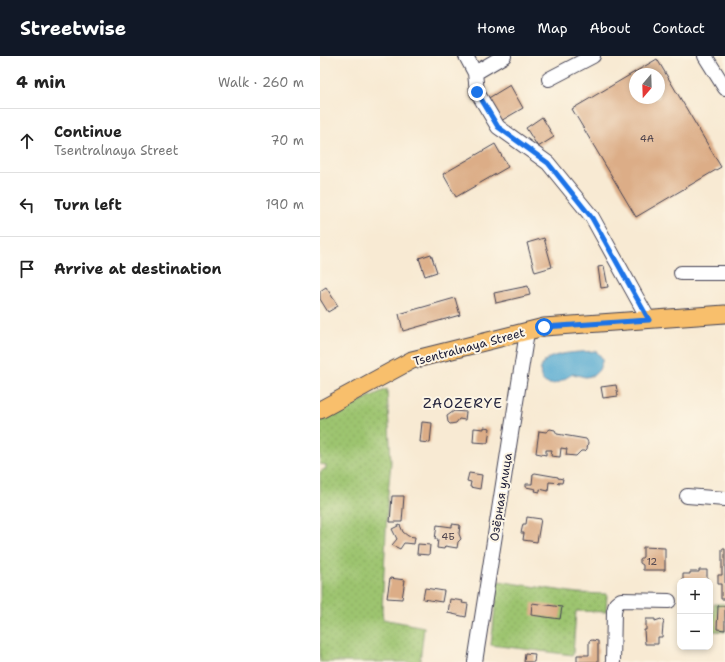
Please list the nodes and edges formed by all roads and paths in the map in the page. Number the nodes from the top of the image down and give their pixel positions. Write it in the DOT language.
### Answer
graph roads {
  1 [pos="466,56"];
  2 [pos="504,56"];
  3 [pos="593,56"];
  4 [pos="705,56"];
  5 [pos="476,73"];
  6 [pos="548,79"];
  7 [pos="725,88"];
  8 [pos="681,273"];
  9 [pos="725,273"];
  10 [pos="725,314"];
  11 [pos="649,320"];
  12 [pos="527,332"];
  13 [pos="320,410"];
  14 [pos="687,496"];
  15 [pos="725,499"];
  16 [pos="669,601"];
  17 [pos="475,662"];
  18 [pos="613,662"];
  1 -- 5 [label="street"];
  2 -- 5 [label="street"];
  3 -- 6 [label="street"];
  4 -- 7 [label="street"];
  5 -- 11 [label="street"];
  8 -- 9 [label="street"];
  10 -- 11 [label="main road, Tsentralnaya Street"];
  11 -- 12 [label="main road, Tsentralnaya Street"];
  12 -- 13 [label="main road, Tsentralnaya Street"];
  12 -- 17 [label="street, Озёрная улица"];
  14 -- 15 [label="street"];
  16 -- 18 [label="street"];
}
